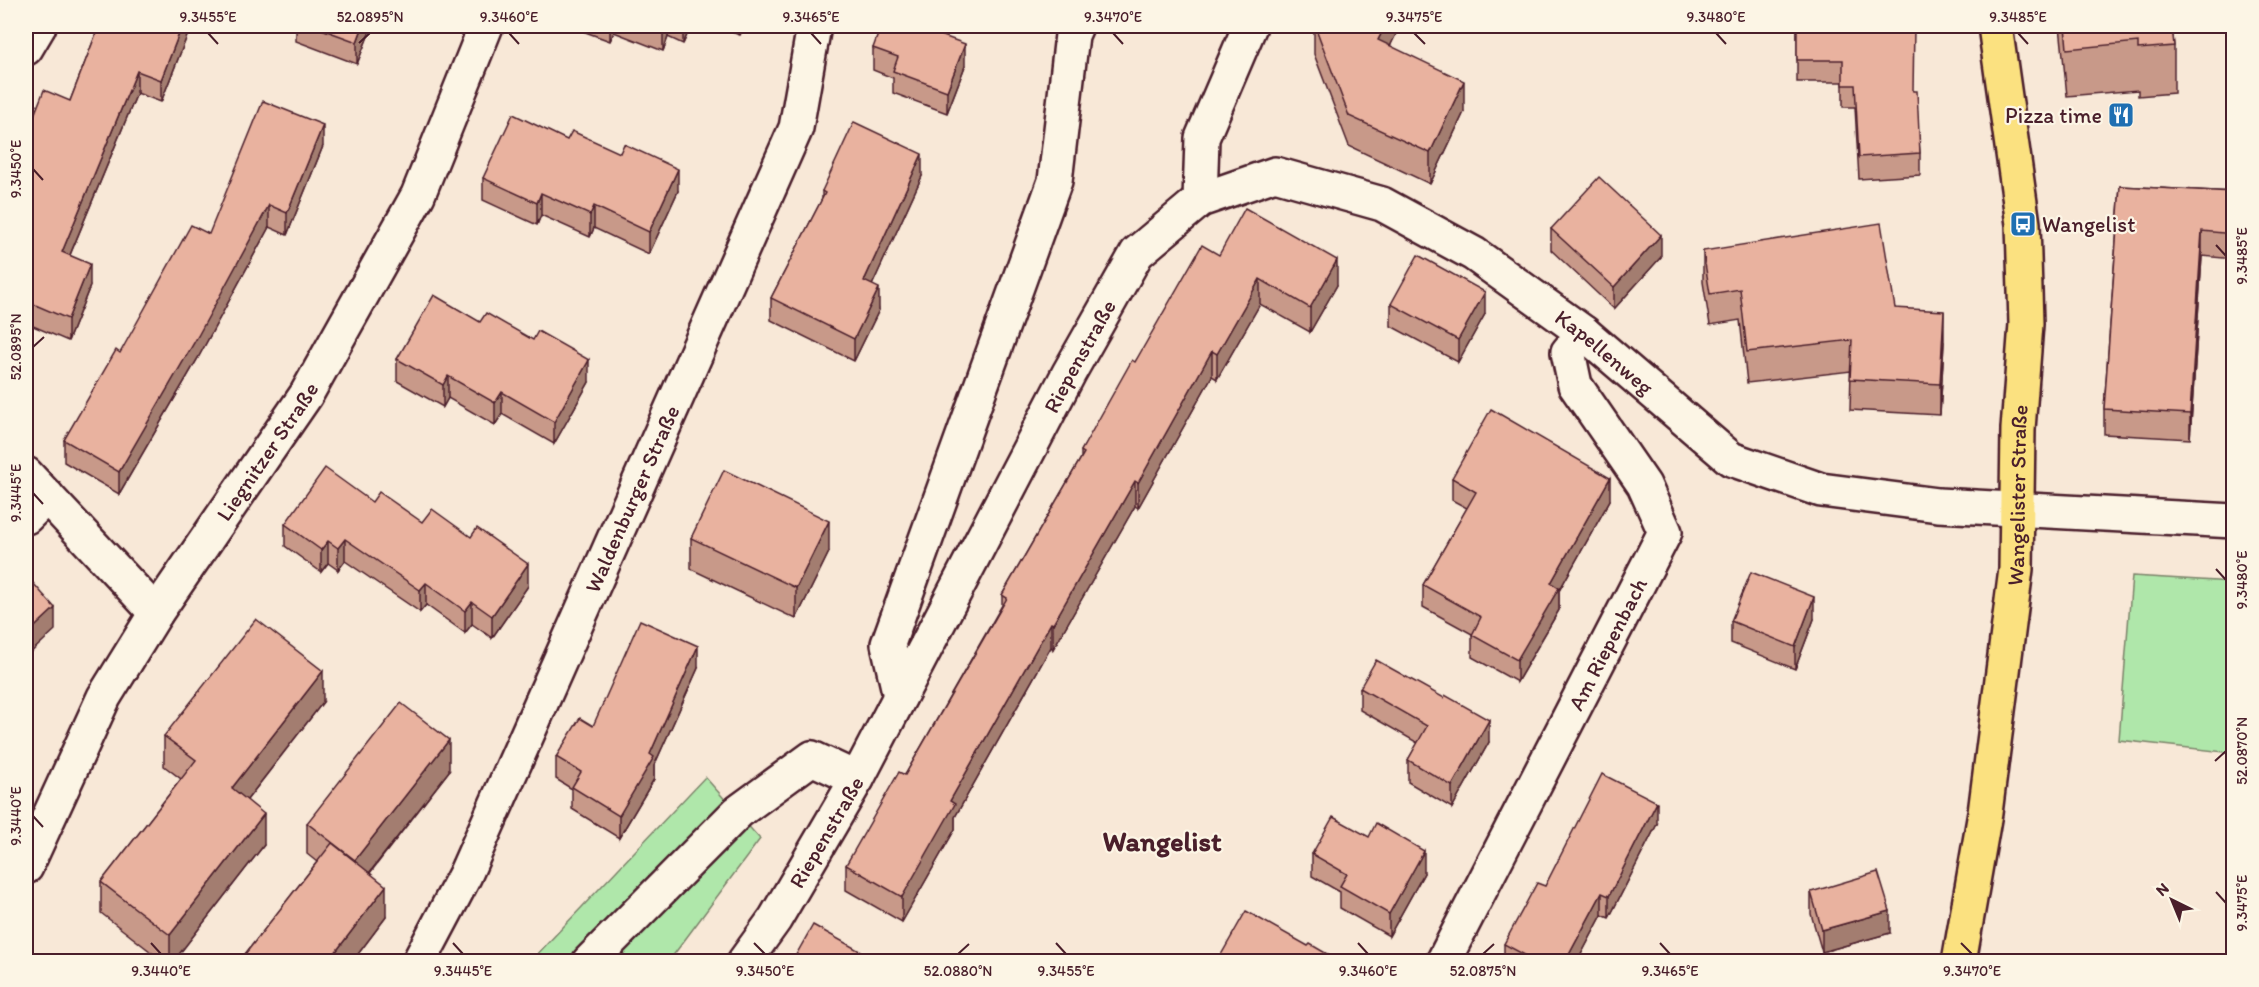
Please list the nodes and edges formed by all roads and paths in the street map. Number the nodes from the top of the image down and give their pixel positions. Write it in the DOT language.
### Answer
graph roads {
  1 [pos="39,26"];
  2 [pos="486,26"];
  3 [pos="814,26"];
  4 [pos="1076,26"];
  5 [pos="1250,26"];
  6 [pos="1995,26"];
  7 [pos="26,48"];
  8 [pos="1200,200"];
  9 [pos="1584,333"];
  10 [pos="32,496"];
  11 [pos="2016,508"];
  12 [pos="2234,521"];
  13 [pos="156,614"];
  14 [pos="900,696"];
  15 [pos="856,779"];
  16 [pos="26,867"];
  17 [pos="419,962"];
  18 [pos="589,962"];
  19 [pos="744,962"];
  20 [pos="1443,962"];
  21 [pos="1959,962"];
  1 -- 7 [label="street"];
  2 -- 13 [label="street, Liegnitzer Straße"];
  3 -- 17 [label="street, Waldenburger Straße"];
  4 -- 14 [label="street"];
  5 -- 8 [label="street"];
  6 -- 11 [label="main road, Wangelister Straße"];
  8 -- 9 [label="street, Kapellenweg"];
  8 -- 14 [label="street, Riepenstraße"];
  9 -- 11 [label="street, Kapellenweg"];
  9 -- 20 [label="street, Am Riepenbach"];
  10 -- 13 [label="street"];
  11 -- 12 [label="street, Kapellenweg"];
  11 -- 21 [label="main road, Wangelister Straße"];
  13 -- 16 [label="street, Liegnitzer Straße"];
  14 -- 15 [label="street, Riepenstraße"];
  15 -- 18 [label="street"];
  15 -- 19 [label="street, Riepenstraße"];
}
